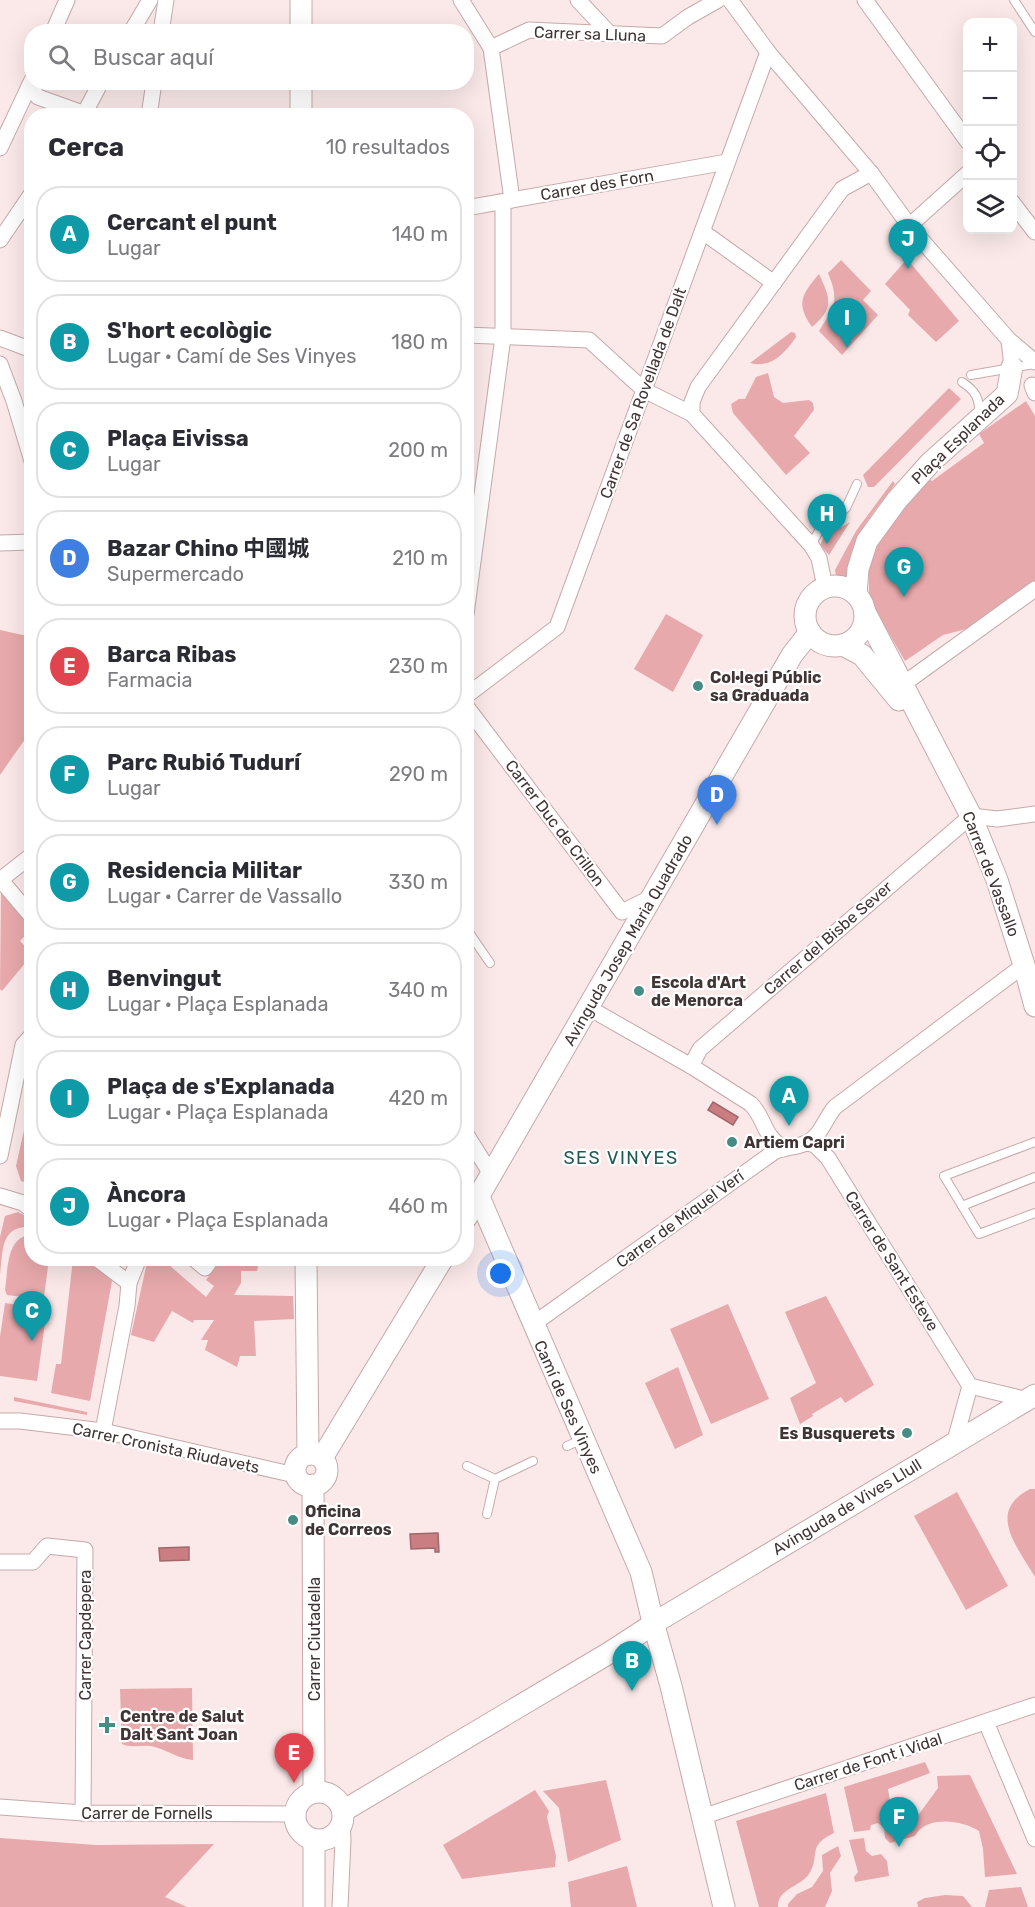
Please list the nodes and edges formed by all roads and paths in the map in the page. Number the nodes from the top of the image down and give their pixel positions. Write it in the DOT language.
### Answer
graph roads {
  1 [pos="67,0"];
  2 [pos="150,0"];
  3 [pos="166,0"];
  4 [pos="301,0"];
  5 [pos="461,0"];
  6 [pos="578,0"];
  7 [pos="718,0"];
  8 [pos="730,0"];
  9 [pos="865,0"];
  10 [pos="1014,0"];
  11 [pos="56,24"];
  12 [pos="136,24"];
  13 [pos="162,24"];
  14 [pos="301,24"];
  15 [pos="1035,32"];
  16 [pos="609,33"];
  17 [pos="491,48"];
  18 [pos="768,52"];
  19 [pos="27,90"];
  20 [pos="34,90"];
  21 [pos="97,90"];
  22 [pos="153,90"];
  23 [pos="301,90"];
  24 [pos="67,108"];
  25 [pos="89,108"];
  26 [pos="150,108"];
  27 [pos="301,108"];
  28 [pos="963,135"];
  29 [pos="0,148"];
  30 [pos="727,162"];
  31 [pos="871,173"];
  32 [pos="963,177"];
  33 [pos="508,201"];
  34 [pos="24,205"];
  35 [pos="474,207"];
  36 [pos="1017,209"];
  37 [pos="909,226"];
  38 [pos="703,232"];
  39 [pos="1035,232"];
  40 [pos="0,240"];
  41 [pos="774,283"];
  42 [pos="474,335"];
  43 [pos="503,337"];
  44 [pos="0,338"];
  45 [pos="1009,340"];
  46 [pos="24,348"];
  47 [pos="1035,363"];
  48 [pos="0,364"];
  49 [pos="1012,367"];
  50 [pos="971,375"];
  51 [pos="962,382"];
  52 [pos="644,390"];
  53 [pos="692,414"];
  54 [pos="978,419"];
  55 [pos="24,434"];
  56 [pos="857,484"];
  57 [pos="24,542"];
  58 [pos="0,543"];
  59 [pos="811,545"];
  60 [pos="474,554"];
  61 [pos="825,587"];
  62 [pos="1035,589"];
  63 [pos="860,603"];
  64 [pos="810,632"];
  65 [pos="843,645"];
  66 [pos="902,685"];
  67 [pos="474,690"];
  68 [pos="474,717"];
  69 [pos="935,747"];
  70 [pos="1033,815"];
  71 [pos="971,816"];
  72 [pos="24,861"];
  73 [pos="0,880"];
  74 [pos="654,896"];
  75 [pos="24,908"];
  76 [pos="474,940"];
  77 [pos="490,963"];
  78 [pos="1024,965"];
  79 [pos="1035,1006"];
  80 [pos="589,1008"];
  81 [pos="24,1044"];
  82 [pos="692,1066"];
  83 [pos="1035,1142"];
  84 [pos="808,1143"];
  85 [pos="474,1147"];
  86 [pos="783,1148"];
  87 [pos="0,1156"];
  88 [pos="491,1174"];
  89 [pos="1035,1177"];
  90 [pos="0,1196"];
  91 [pos="479,1197"];
  92 [pos="24,1204"];
  93 [pos="474,1205"];
  94 [pos="962,1206"];
  95 [pos="1035,1213"];
  96 [pos="107,1266"];
  97 [pos="136,1266"];
  98 [pos="306,1266"];
  99 [pos="438,1266"];
  100 [pos="129,1283"];
  101 [pos="532,1324"];
  102 [pos="970,1386"];
  103 [pos="1031,1397"];
  104 [pos="0,1421"];
  105 [pos="103,1431"];
  106 [pos="954,1444"];
  107 [pos="315,1456"];
  108 [pos="533,1461"];
  109 [pos="467,1466"];
  110 [pos="296,1472"];
  111 [pos="495,1479"];
  112 [pos="313,1485"];
  113 [pos="487,1514"];
  114 [pos="0,1562"];
  115 [pos="654,1623"];
  116 [pos="1035,1705"];
  117 [pos="986,1722"];
  118 [pos="314,1792"];
  119 [pos="0,1807"];
  120 [pos="83,1813"];
  121 [pos="295,1814"];
  122 [pos="342,1817"];
  123 [pos="702,1817"];
  124 [pos="1035,1839"];
  125 [pos="314,1840"];
  126 [pos="314,1907"];
  127 [pos="340,1907"];
  128 [pos="724,1907"];
  1 -- 11 [label="street"];
  2 -- 12 [label="street"];
  3 -- 13 [label="street"];
  4 -- 14 [label="street"];
  5 -- 17 [label="street"];
  6 -- 16 [label="street"];
  7 -- 16 [label="street, Carrer sa Lluna"];
  8 -- 18 [label="street"];
  9 -- 28 [label="street"];
  10 -- 15 [label="lane"];
  16 -- 17 [label="street, Carrer sa Lluna"];
  17 -- 33 [label="street"];
  18 -- 30 [label="street, Carrer de Sa Rovellada de Dalt"];
  18 -- 31 [label="street"];
  19 -- 29 [label="street"];
  20 -- 24 [label="street"];
  21 -- 25 [label="street"];
  22 -- 26 [label="street"];
  23 -- 27 [label="street"];
  30 -- 33 [label="street, Carrer des Forn"];
  30 -- 38 [label="street, Carrer de Sa Rovellada de Dalt"];
  31 -- 37 [label="street"];
  31 -- 41 [label="street"];
  32 -- 37 [label="street"];
  33 -- 35 [label="street, Carrer des Forn"];
  33 -- 43 [label="street"];
  34 -- 40 [label="street"];
  36 -- 39 [label="street"];
  37 -- 45 [label="street"];
  38 -- 41 [label="street"];
  38 -- 52 [label="street, Carrer de Sa Rovellada de Dalt"];
  41 -- 53 [label="street"];
  42 -- 43 [label="street"];
  43 -- 52 [label="street"];
  43 -- 60 [label="street"];
  44 -- 46 [label="street"];
  45 -- 47 [label="street"];
  45 -- 49 [label="street, Plaça Esplanada"];
  47 -- 49 [label="lane"];
  48 -- 55 [label="street"];
  49 -- 50 [label="lane"];
  49 -- 54 [label="street, Plaça Esplanada"];
  51 -- 54 [label="lane"];
  52 -- 53 [label="street"];
  52 -- 67 [label="street, Carrer de Sa Rovellada de Dalt"];
  53 -- 59 [label="street"];
  54 -- 63 [label="street, Plaça Esplanada"];
  56 -- 59 [label="lane"];
  57 -- 58 [label="street"];
  59 -- 61 [label="street"];
  61 -- 63 [label="street"];
  61 -- 64 [label="street"];
  62 -- 66 [label="street"];
  63 -- 65 [label="street"];
  63 -- 66 [label="street, Carrer de Vassallo"];
  64 -- 65 [label="street"];
  64 -- 74 [label="street, Avinguda Josep Maria Quadrado"];
  65 -- 69 [label="street, Carrer de Vassallo"];
  66 -- 69 [label="street, Carrer de Vassallo"];
  68 -- 74 [label="street, Carrer Duc de Crillon"];
  69 -- 71 [label="street, Carrer de Vassallo"];
  70 -- 71 [label="street"];
  71 -- 78 [label="street, Carrer de Vassallo"];
  71 -- 82 [label="street, Carrer del Bisbe Sever"];
  72 -- 73 [label="street"];
  73 -- 75 [label="street"];
  74 -- 80 [label="street, Avinguda Josep Maria Quadrado"];
  76 -- 77 [label="lane"];
  78 -- 79 [label="street, Carrer de Vassallo"];
  78 -- 84 [label="street"];
  80 -- 82 [label="street"];
  80 -- 88 [label="street, Avinguda Josep Maria Quadrado"];
  81 -- 87 [label="street"];
  82 -- 86 [label="street"];
  83 -- 94 [label="lane"];
  84 -- 86 [label="street, Carrer de Miquel Verí"];
  84 -- 102 [label="street, Carrer de Sant Esteve"];
  85 -- 88 [label="street"];
  86 -- 101 [label="street, Carrer de Miquel Verí"];
  88 -- 91 [label="street, Avinguda Josep Maria Quadrado"];
  89 -- 94 [label="lane"];
  90 -- 92 [label="street"];
  91 -- 93 [label="street, Avinguda Josep Maria Quadrado"];
  91 -- 101 [label="street, Camí de Ses Vinyes"];
  94 -- 95 [label="lane"];
  96 -- 100 [label="street"];
  97 -- 100 [label="street"];
  98 -- 107 [label="street"];
  99 -- 107 [label="street"];
  100 -- 105 [label="street"];
  101 -- 115 [label="street, Camí de Ses Vinyes"];
  102 -- 103 [label="street"];
  102 -- 106 [label="street"];
  103 -- 106 [label="street, Avinguda de Vives Llull"];
  104 -- 105 [label="street, Carrer Cronista Riudavets"];
  105 -- 110 [label="street, Carrer Cronista Riudavets"];
  106 -- 115 [label="street, Avinguda de Vives Llull"];
  107 -- 110 [label="street"];
  107 -- 112 [label="street"];
  108 -- 111 [label="lane"];
  109 -- 111 [label="lane"];
  110 -- 112 [label="street"];
  111 -- 113 [label="lane"];
  112 -- 118 [label="street, Carrer Ciutadella"];
  114 -- 120 [label="street, Carrer Capdepera"];
  115 -- 122 [label="street, Avinguda de Vives Llull"];
  115 -- 123 [label="street, Camí de Ses Vinyes"];
  116 -- 117 [label="street, Carrer de Font i Vidal"];
  117 -- 123 [label="street, Carrer de Font i Vidal"];
  117 -- 124 [label="street"];
  118 -- 121 [label="street"];
  118 -- 122 [label="street"];
  119 -- 120 [label="street, Carrer de Fornells"];
  120 -- 121 [label="street, Carrer de Fornells"];
  121 -- 125 [label="street"];
  122 -- 125 [label="street"];
  122 -- 127 [label="street"];
  123 -- 128 [label="street, Camí de Ses Vinyes"];
  125 -- 126 [label="street"];
}
